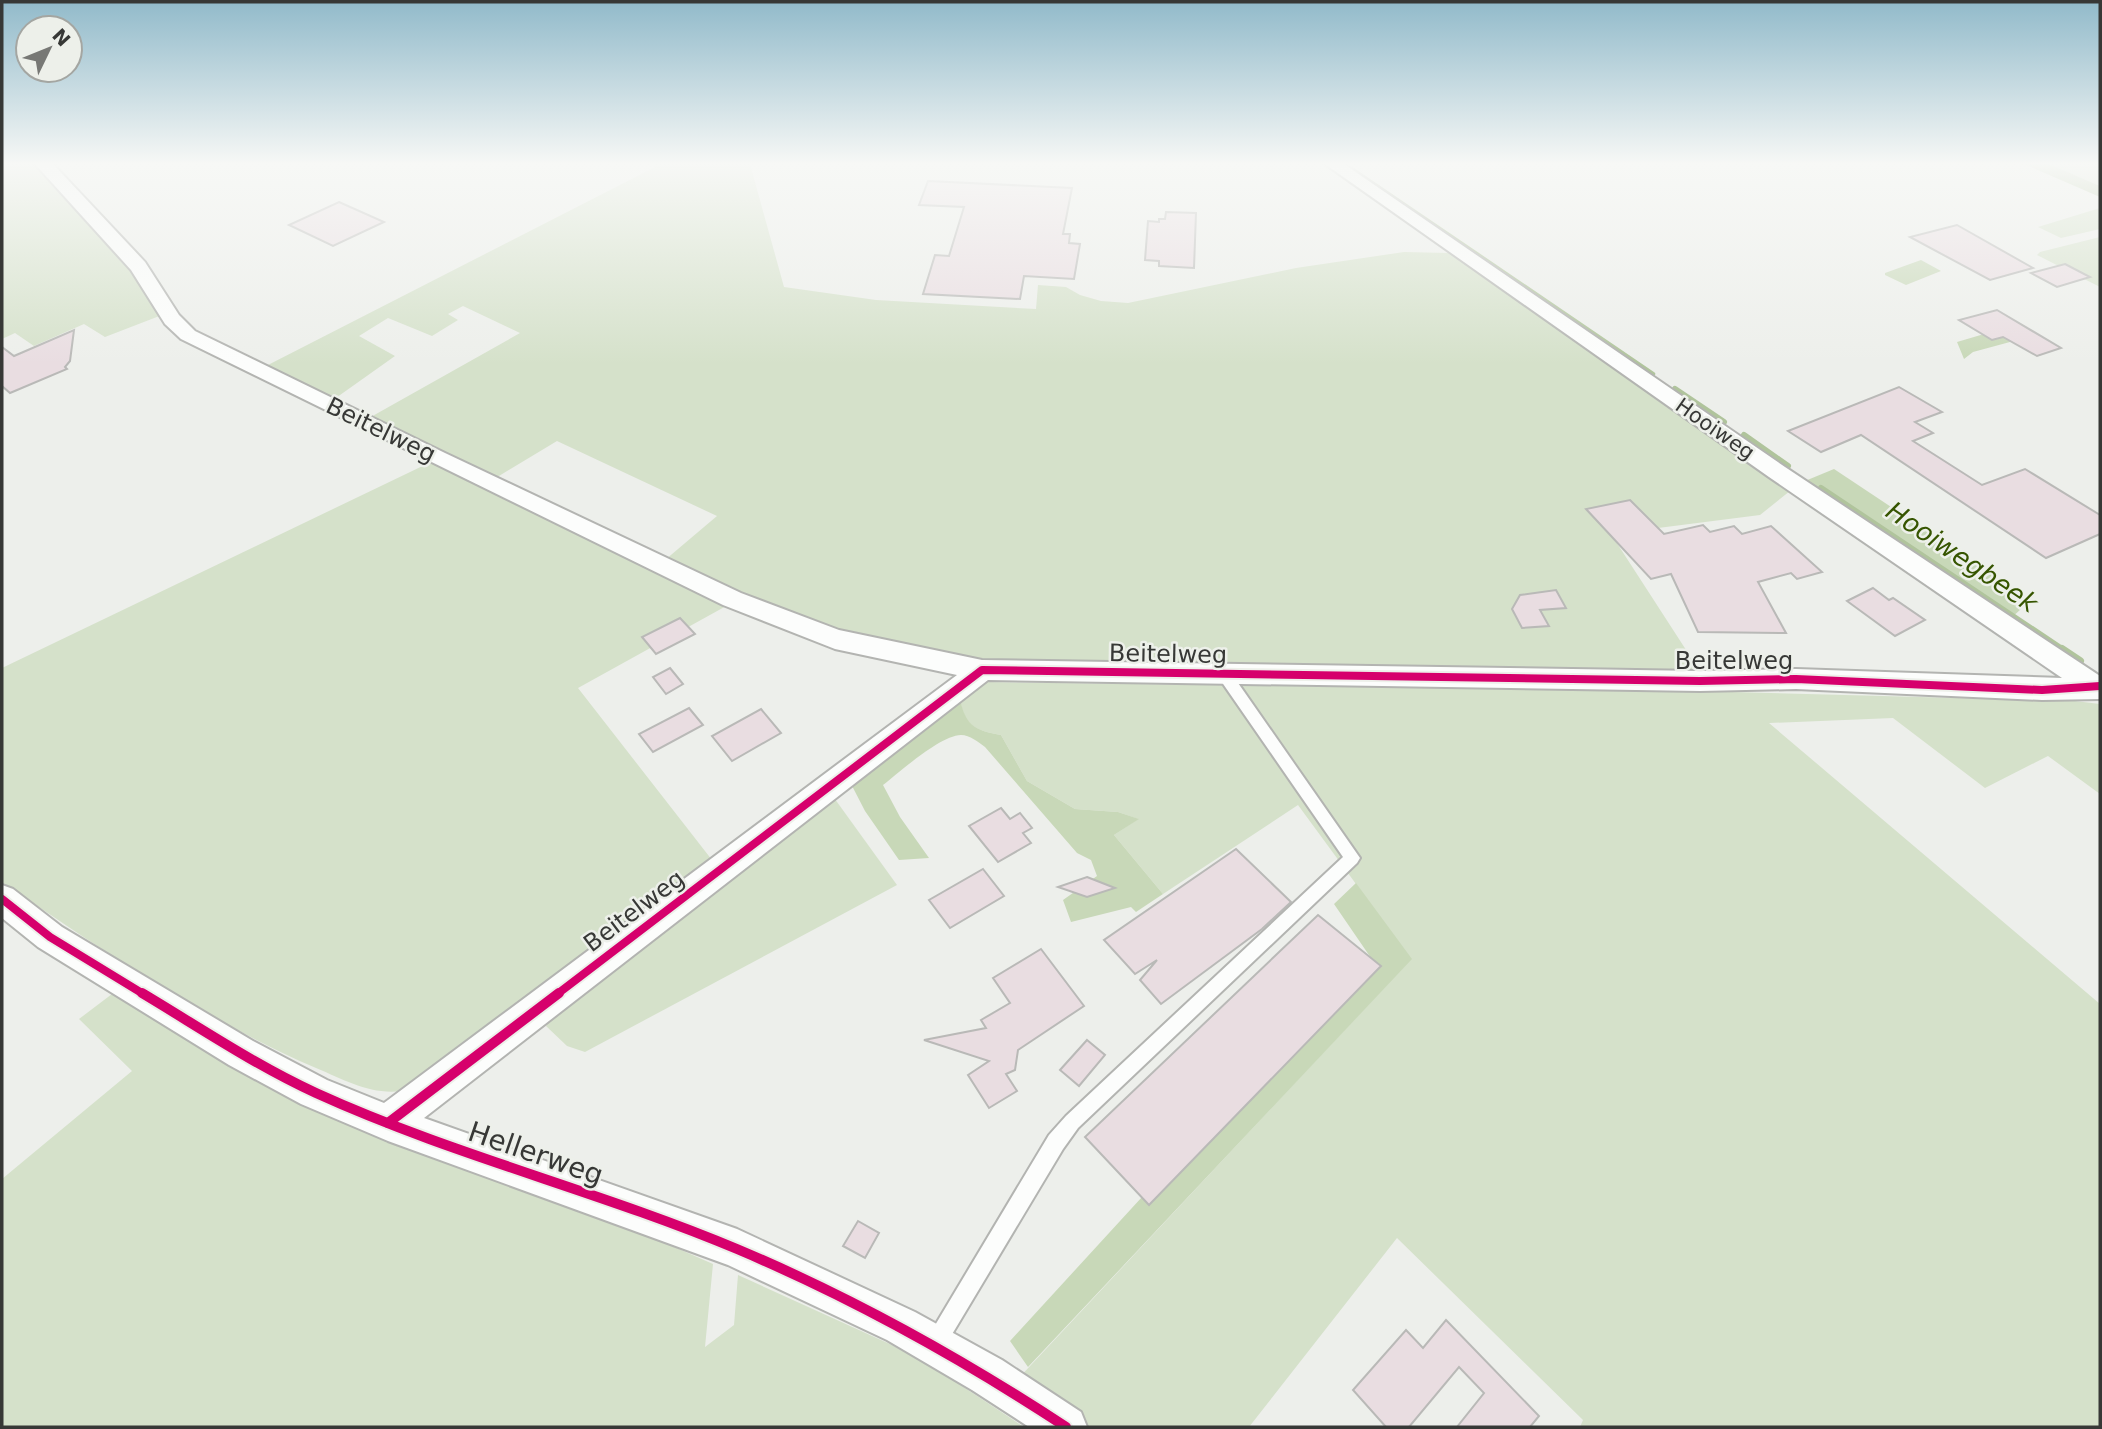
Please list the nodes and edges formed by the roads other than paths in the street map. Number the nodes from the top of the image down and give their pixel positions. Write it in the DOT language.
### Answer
graph roads {
  1 [pos="105,231"];
  2 [pos="1429,231"];
  3 [pos="982,670"];
  4 [pos="1224,674"];
  5 [pos="2099,688"];
  6 [pos="2,899"];
  7 [pos="388,1123"];
  8 [pos="934,1344"];
  9 [pos="1066,1427"];
  1 -- 3 [label="street, Beitelweg"];
  2 -- 5 [label="street, Hooiweg"];
  3 -- 4 [label="street, Beitelweg"];
  3 -- 7 [label="street, Beitelweg"];
  4 -- 5 [label="street, Beitelweg"];
  4 -- 8 [label="lane"];
  6 -- 7 [label="street, Hellerweg"];
  7 -- 8 [label="street, Hellerweg"];
  8 -- 9 [label="street, Hellerweg"];
}
